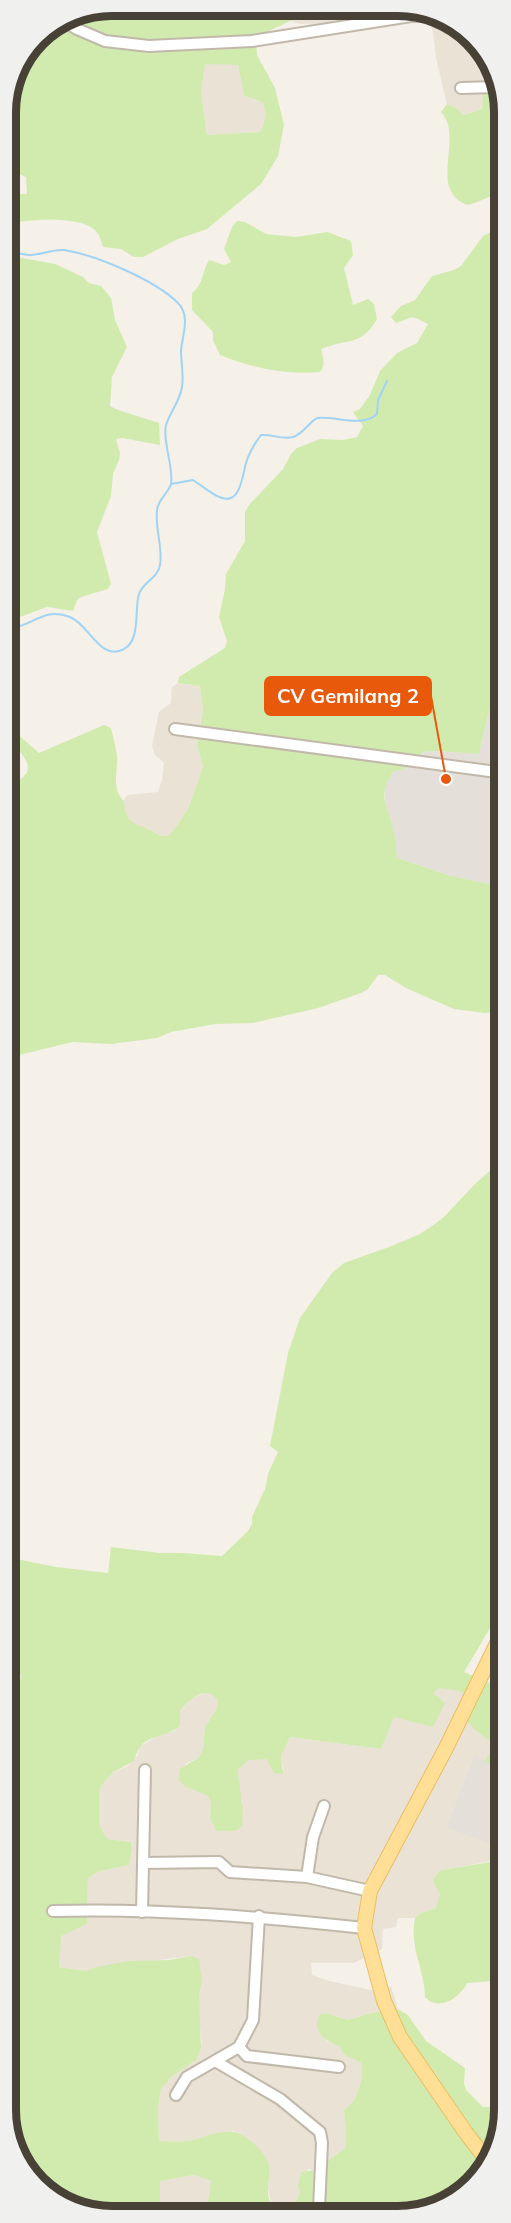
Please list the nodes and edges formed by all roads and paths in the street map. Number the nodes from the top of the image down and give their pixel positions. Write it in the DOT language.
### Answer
graph roads {
  1 [pos="403,17"];
  2 [pos="72,26"];
  3 [pos="491,87"];
  4 [pos="461,88"];
  5 [pos="175,729"];
  6 [pos="494,772"];
  7 [pos="494,1650"];
  8 [pos="145,1770"];
  9 [pos="324,1806"];
  10 [pos="143,1863"];
  11 [pos="308,1877"];
  12 [pos="370,1891"];
  13 [pos="53,1911"];
  14 [pos="142,1912"];
  15 [pos="259,1916"];
  16 [pos="364,1928"];
  17 [pos="239,2047"];
  18 [pos="214,2061"];
  19 [pos="339,2067"];
  20 [pos="176,2095"];
  21 [pos="483,2155"];
  22 [pos="319,2206"];
  1 -- 2 [label="street"];
  3 -- 4 [label="street"];
  5 -- 6 [label="street"];
  7 -- 12 [label="main road"];
  8 -- 10 [label="street"];
  9 -- 11 [label="street"];
  10 -- 11 [label="street"];
  10 -- 14 [label="street"];
  11 -- 12 [label="street"];
  12 -- 16 [label="main road"];
  13 -- 14 [label="street"];
  14 -- 15 [label="street"];
  15 -- 16 [label="street"];
  15 -- 17 [label="street"];
  16 -- 21 [label="main road"];
  17 -- 18 [label="street"];
  17 -- 19 [label="street"];
  18 -- 20 [label="street"];
  18 -- 22 [label="street"];
}
